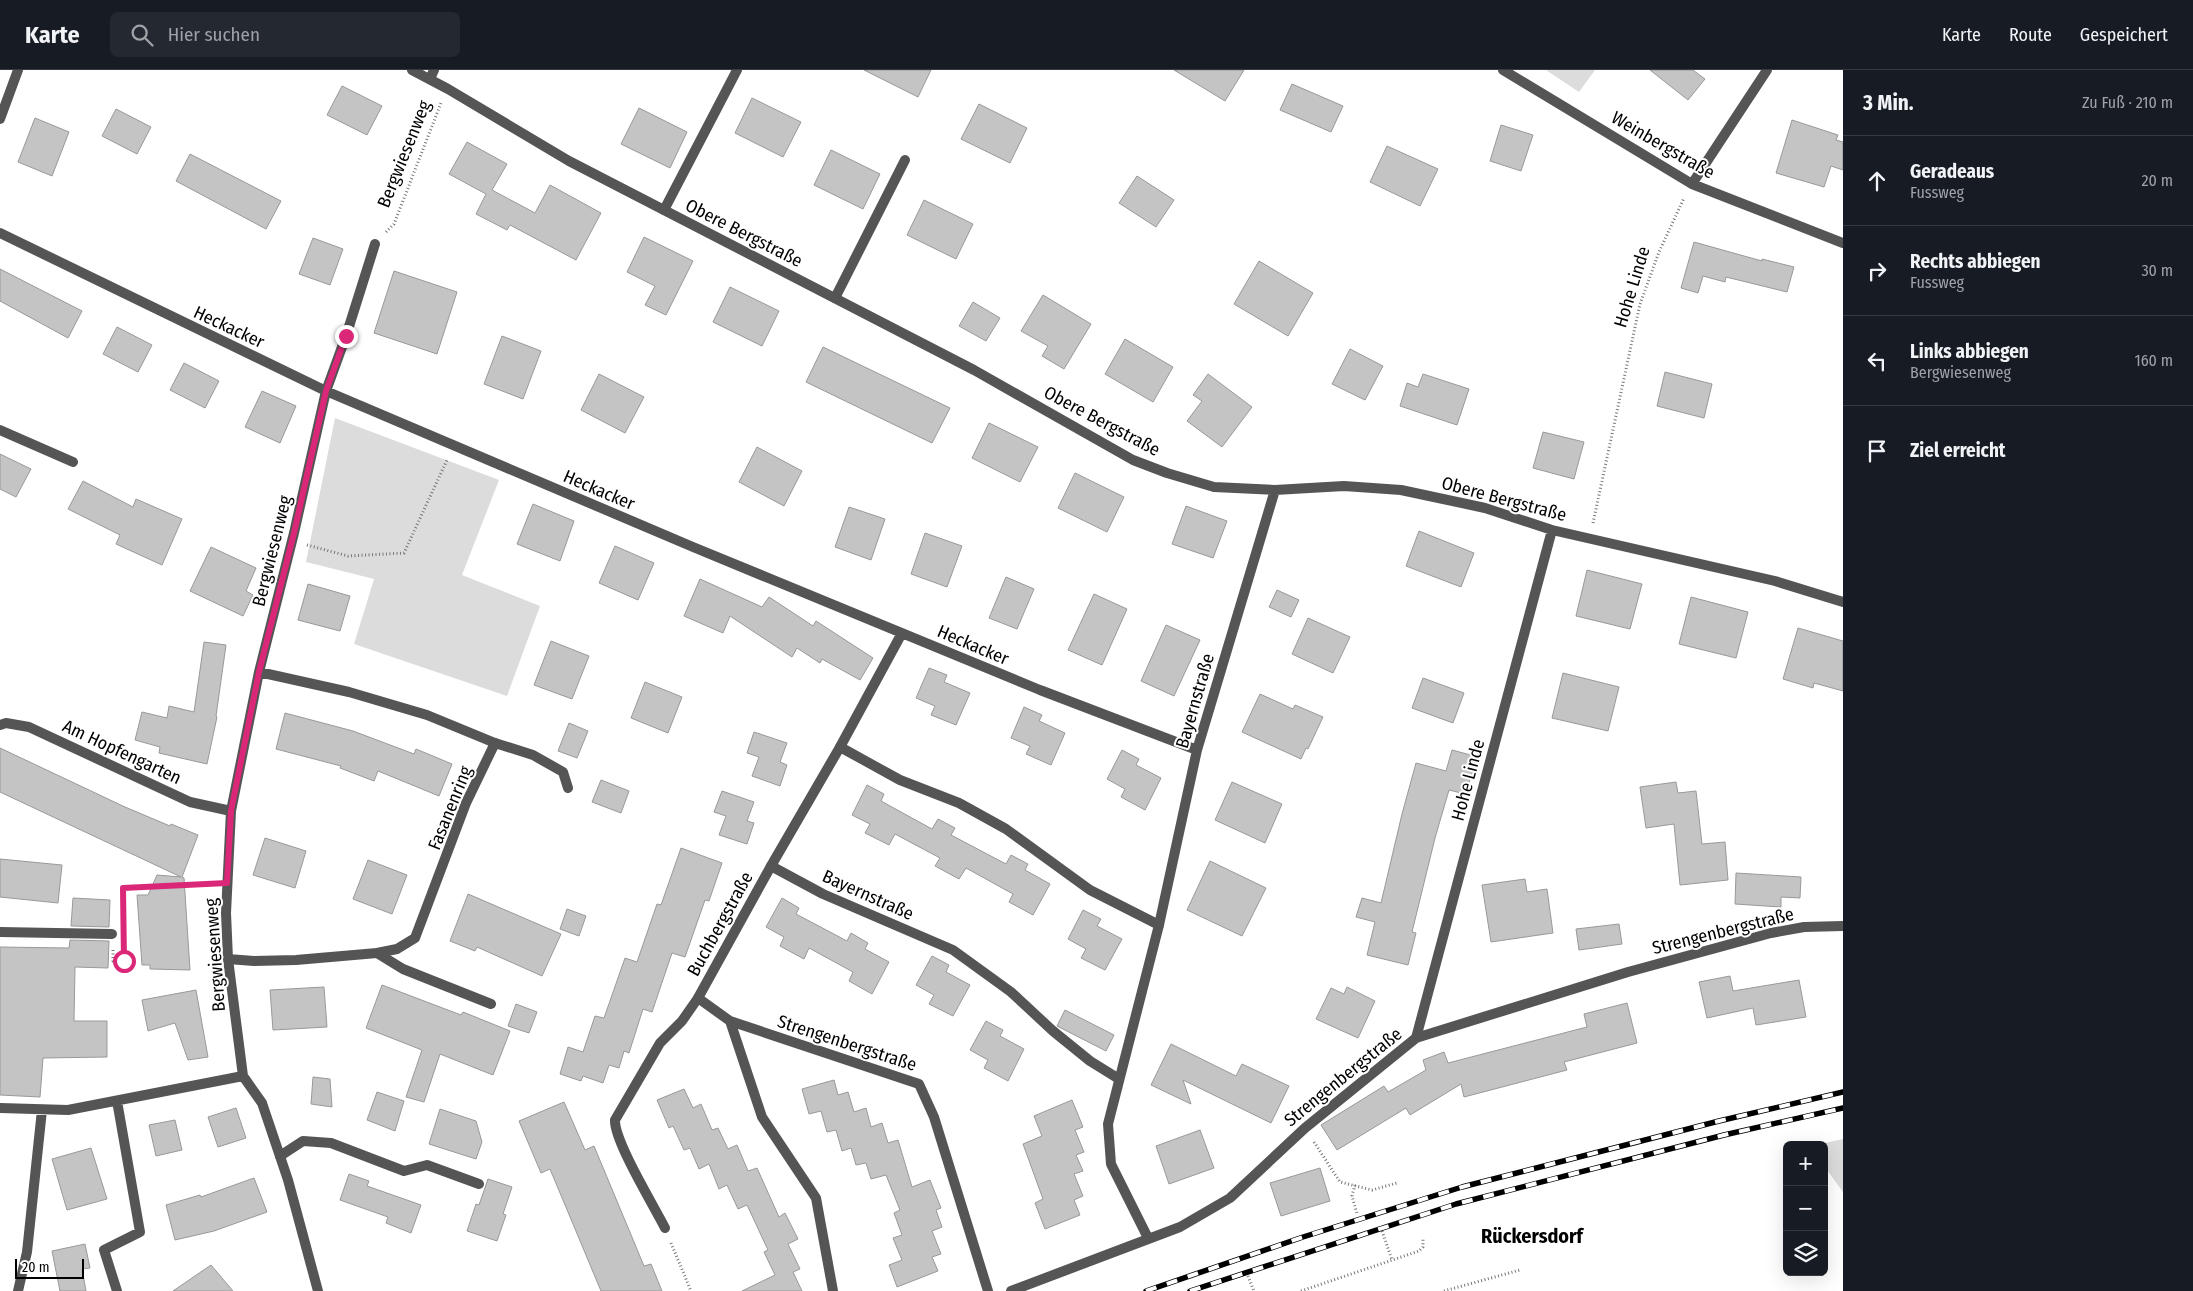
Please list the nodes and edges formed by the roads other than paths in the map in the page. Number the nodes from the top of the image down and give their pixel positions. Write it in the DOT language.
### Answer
graph roads {
  1 [pos="18,70"];
  2 [pos="412,70"];
  3 [pos="737,70"];
  4 [pos="1503,70"];
  5 [pos="1767,70"];
  6 [pos="432,75"];
  7 [pos="0,119"];
  8 [pos="906,160"];
  9 [pos="1692,184"];
  10 [pos="664,210"];
  11 [pos="0,233"];
  12 [pos="1843,243"];
  13 [pos="375,244"];
  14 [pos="835,298"];
  15 [pos="326,391"];
  16 [pos="0,430"];
  17 [pos="72,462"];
  18 [pos="1275,490"];
  19 [pos="1552,530"];
  20 [pos="1843,602"];
  21 [pos="902,633"];
  22 [pos="259,672"];
  23 [pos="0,725"];
  24 [pos="495,743"];
  25 [pos="840,747"];
  26 [pos="1197,750"];
  27 [pos="568,788"];
  28 [pos="231,811"];
  29 [pos="771,866"];
  30 [pos="1159,925"];
  31 [pos="1843,926"];
  32 [pos="0,932"];
  33 [pos="112,934"];
  34 [pos="377,953"];
  35 [pos="228,959"];
  36 [pos="698,998"];
  37 [pos="491,1004"];
  38 [pos="730,1021"];
  39 [pos="1416,1038"];
  40 [pos="242,1076"];
  41 [pos="1119,1079"];
  42 [pos="117,1101"];
  43 [pos="0,1108"];
  44 [pos="42,1110"];
  45 [pos="280,1156"];
  46 [pos="479,1184"];
  47 [pos="665,1228"];
  48 [pos="1148,1238"];
  49 [pos="18,1291"];
  50 [pos="117,1291"];
  51 [pos="318,1291"];
  52 [pos="833,1291"];
  53 [pos="988,1291"];
  54 [pos="1011,1291"];
  1 -- 7 [label="street"];
  2 -- 6 [label="street, Obere Bergstraße"];
  3 -- 10 [label="street"];
  4 -- 9 [label="street, Weinbergstraße"];
  5 -- 9 [label="street"];
  6 -- 10 [label="street, Obere Bergstraße"];
  8 -- 14 [label="street"];
  9 -- 12 [label="street, Weinbergstraße"];
  10 -- 14 [label="street, Obere Bergstraße"];
  11 -- 15 [label="street, Heckacker"];
  13 -- 15 [label="street, Bergwiesenweg"];
  14 -- 18 [label="street, Obere Bergstraße"];
  15 -- 21 [label="street, Heckacker"];
  15 -- 22 [label="street, Bergwiesenweg"];
  16 -- 17 [label="street"];
  18 -- 19 [label="street, Obere Bergstraße"];
  18 -- 26 [label="street, Bayernstraße"];
  19 -- 20 [label="street, Obere Bergstraße"];
  19 -- 39 [label="street, Hohe Linde"];
  21 -- 25 [label="street, Buchbergstraße"];
  21 -- 26 [label="street, Heckacker"];
  22 -- 24 [label="street"];
  22 -- 28 [label="street, Bergwiesenweg"];
  23 -- 28 [label="street, Am Hopfengarten"];
  24 -- 27 [label="street"];
  24 -- 34 [label="street, Fasanenring"];
  25 -- 29 [label="street, Buchbergstraße"];
  25 -- 30 [label="street"];
  26 -- 30 [label="street, Bayernstraße"];
  28 -- 35 [label="street, Bergwiesenweg"];
  29 -- 36 [label="street, Buchbergstraße"];
  29 -- 41 [label="street, Bayernstraße"];
  30 -- 41 [label="street, Bayernstraße"];
  31 -- 39 [label="street, Strengenbergstraße"];
  32 -- 33 [label="street"];
  34 -- 35 [label="street, Fasanenring"];
  34 -- 37 [label="street"];
  35 -- 40 [label="street, Bergwiesenweg"];
  36 -- 38 [label="street, Strengenbergstraße"];
  36 -- 47 [label="street, Buchbergstraße"];
  38 -- 52 [label="street"];
  38 -- 53 [label="street, Strengenbergstraße"];
  39 -- 48 [label="street, Strengenbergstraße"];
  40 -- 42 [label="street"];
  40 -- 45 [label="street, Bergwiesenweg"];
  41 -- 48 [label="street, Bayernstraße"];
  42 -- 44 [label="street"];
  42 -- 50 [label="street"];
  43 -- 44 [label="street"];
  44 -- 49 [label="street"];
  45 -- 46 [label="street"];
  45 -- 51 [label="street, Bergwiesenweg"];
  48 -- 54 [label="street, Strengenbergstraße"];
}
